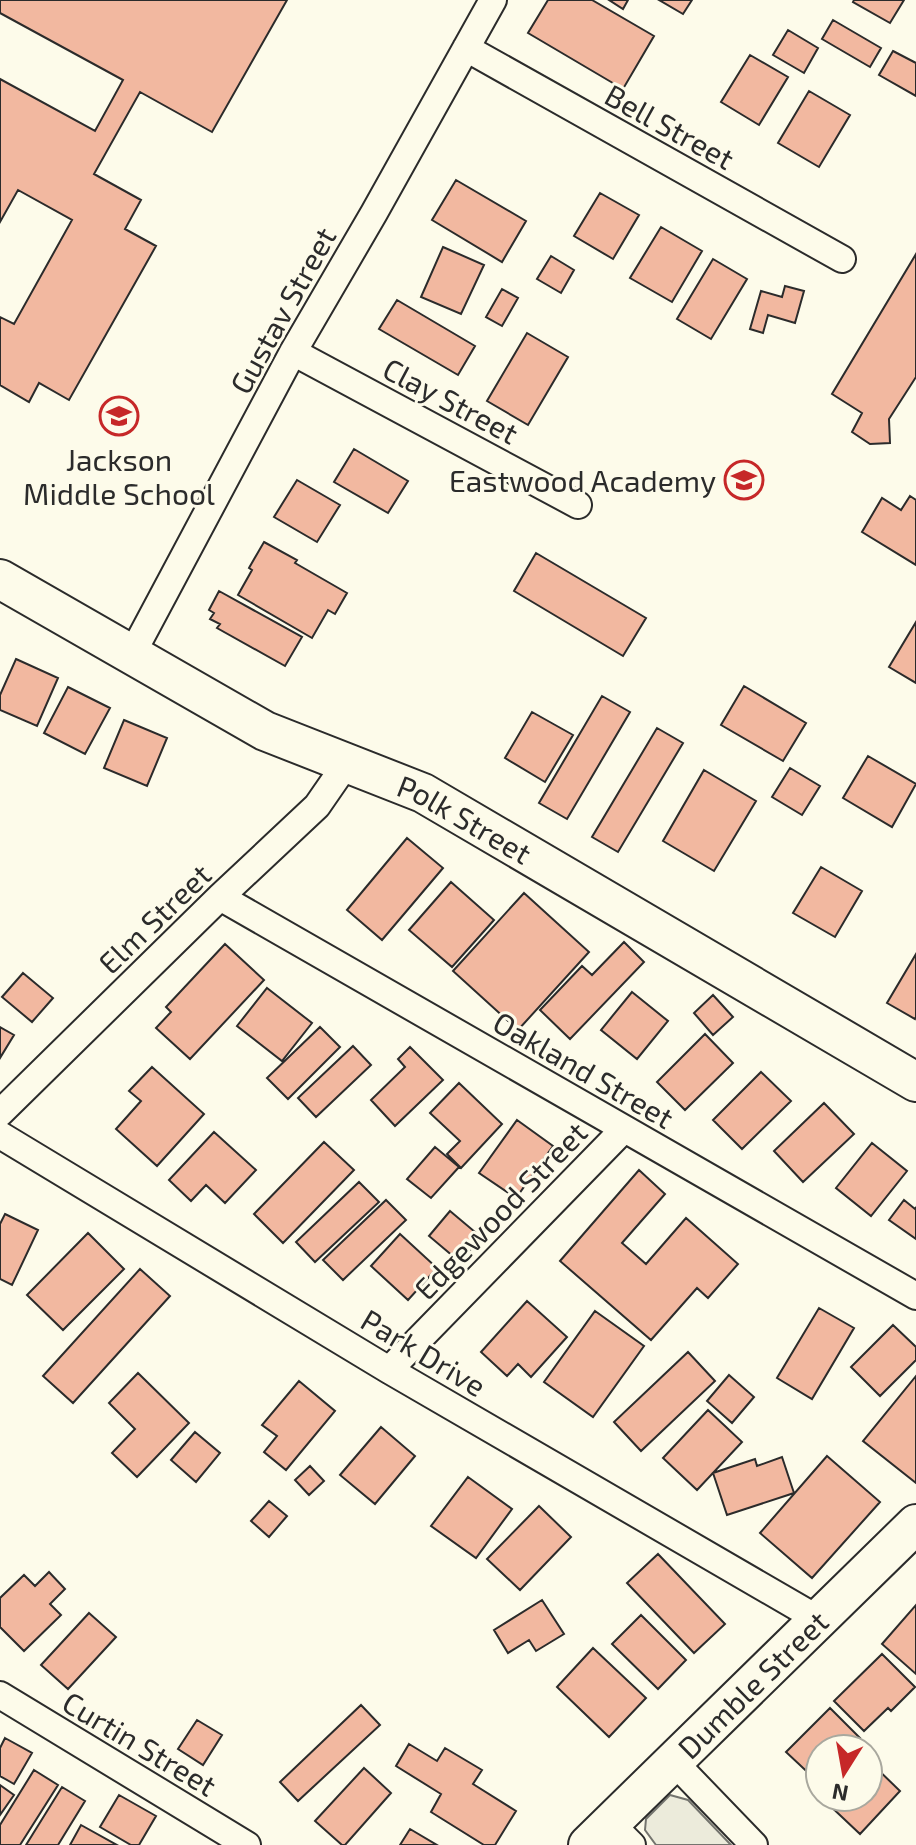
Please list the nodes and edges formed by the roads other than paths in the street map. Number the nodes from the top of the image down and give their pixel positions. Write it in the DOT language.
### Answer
graph roads {
  1 [pos="493,0"];
  2 [pos="466,48"];
  3 [pos="842,259"];
  4 [pos="293,352"];
  5 [pos="578,505"];
  6 [pos="0,579"];
  7 [pos="132,654"];
  8 [pos="346,764"];
  9 [pos="220,897"];
  10 [pos="916,1082"];
  11 [pos="0,1113"];
  12 [pos="624,1129"];
  13 [pos="0,1135"];
  14 [pos="916,1296"];
  15 [pos="389,1370"];
  16 [pos="916,1524"];
  17 [pos="818,1619"];
  18 [pos="0,1695"];
  19 [pos="674,1762"];
  20 [pos="610,1838"];
  21 [pos="247,1845"];
  22 [pos="754,1845"];
  1 -- 2 [label="street, Gustav Street"];
  2 -- 3 [label="street, Bell Street"];
  2 -- 4 [label="street, Gustav Street"];
  4 -- 5 [label="street, Clay Street"];
  4 -- 7 [label="street, Gustav Street"];
  6 -- 7 [label="main road, Polk Street"];
  7 -- 8 [label="main road, Polk Street"];
  8 -- 9 [label="street, Elm Street"];
  8 -- 10 [label="main road, Polk Street"];
  9 -- 11 [label="street, Elm Street"];
  9 -- 12 [label="street, Oakland Street"];
  12 -- 14 [label="street, Oakland Street"];
  12 -- 15 [label="street, Edgewood Street"];
  13 -- 15 [label="street, Park Drive"];
  15 -- 17 [label="street, Park Drive"];
  16 -- 17 [label="main road, Dumble Street"];
  17 -- 19 [label="main road, Dumble Street"];
  18 -- 21 [label="street, Curtin Street"];
  19 -- 20 [label="main road, Dumble Street"];
  19 -- 22 [label="street"];
}
